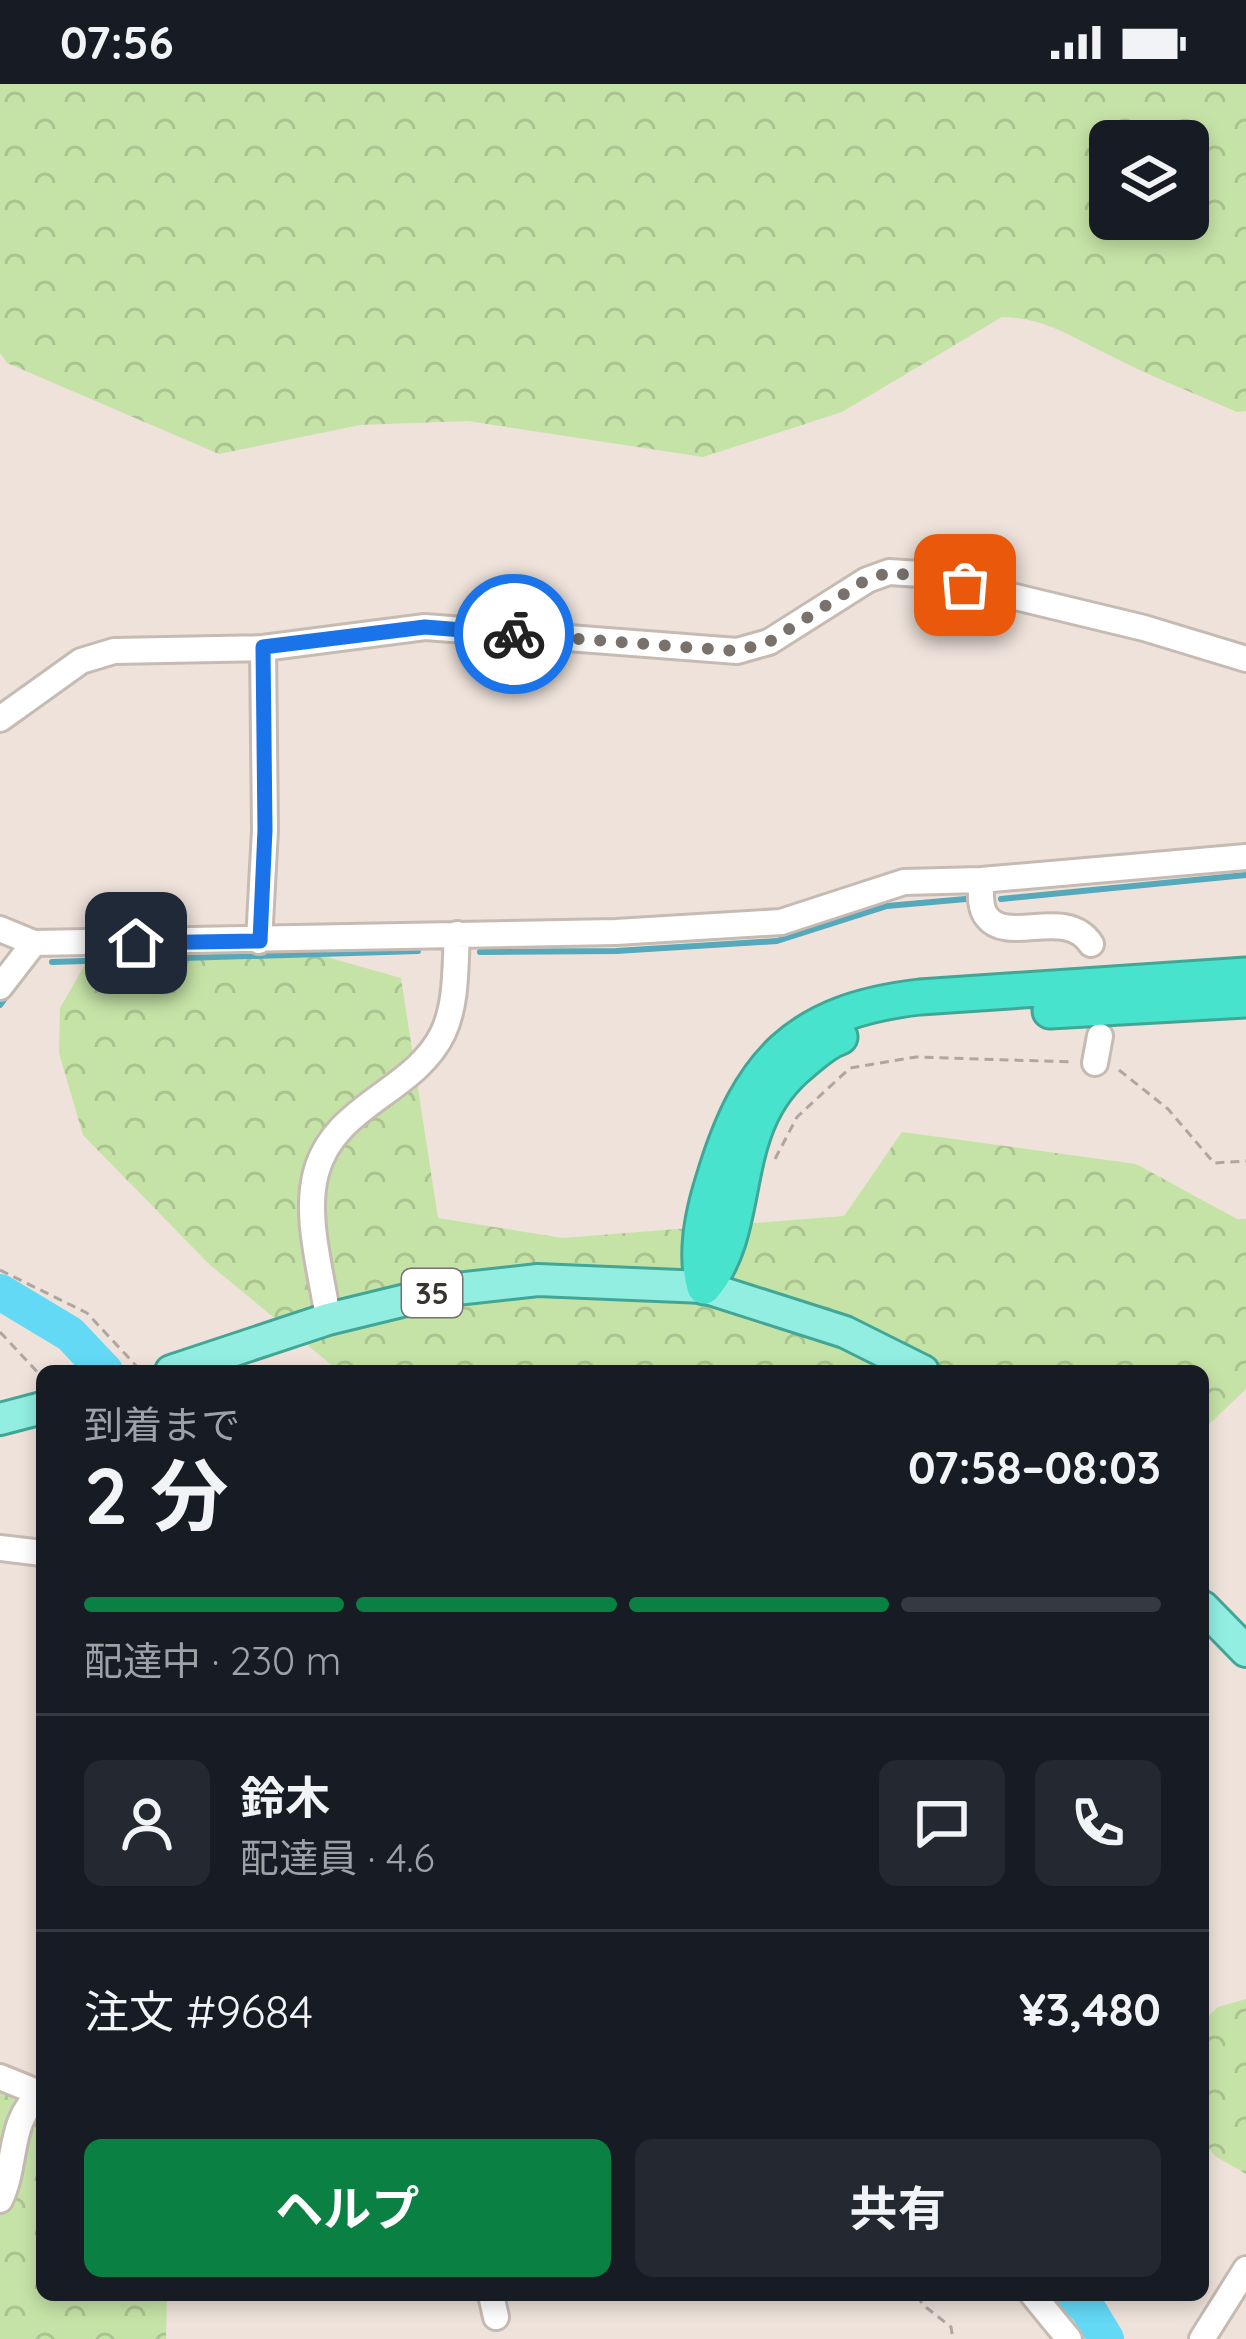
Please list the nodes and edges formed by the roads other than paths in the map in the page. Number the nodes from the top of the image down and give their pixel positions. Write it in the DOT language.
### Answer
graph roads {
  1 [pos="263,647"];
  2 [pos="1246,659"];
  3 [pos="0,719"];
  4 [pos="1246,857"];
  5 [pos="981,880"];
  6 [pos="0,929"];
  7 [pos="458,934"];
  8 [pos="260,941"];
  9 [pos="34,944"];
  10 [pos="1091,944"];
  11 [pos="1246,975"];
  12 [pos="0,987"];
  13 [pos="1246,1000"];
  14 [pos="1100,1036"];
  15 [pos="1095,1063"];
  16 [pos="704,1287"];
  17 [pos="328,1319"];
  18 [pos="189,1365"];
  19 [pos="911,1365"];
  20 [pos="36,1410"];
  21 [pos="0,1419"];
  22 [pos="0,1548"];
  23 [pos="36,1552"];
  24 [pos="1209,1613"];
  25 [pos="1246,1651"];
  26 [pos="0,2077"];
  27 [pos="36,2091"];
  28 [pos="36,2098"];
  29 [pos="0,2200"];
  30 [pos="1246,2269"];
  31 [pos="1050,2301"];
  32 [pos="1069,2339"];
  33 [pos="1202,2339"];
  1 -- 2 [label="street"];
  1 -- 3 [label="street"];
  1 -- 8 [label="street"];
  4 -- 5 [label="street"];
  5 -- 7 [label="street"];
  5 -- 10 [label="street"];
  6 -- 9 [label="street"];
  7 -- 8 [label="street"];
  7 -- 17 [label="street"];
  8 -- 9 [label="street"];
  9 -- 12 [label="street"];
  11 -- 16 [label="highway"];
  13 -- 16 [label="highway"];
  14 -- 15 [label="street"];
  16 -- 17 [label="main road, 35"];
  16 -- 19 [label="main road, 35"];
  17 -- 18 [label="main road, 35"];
  20 -- 21 [label="main road"];
  22 -- 23 [label="street"];
  24 -- 25 [label="main road"];
  26 -- 27 [label="street"];
  28 -- 29 [label="street"];
  30 -- 33 [label="street"];
  31 -- 32 [label="street"];
}
